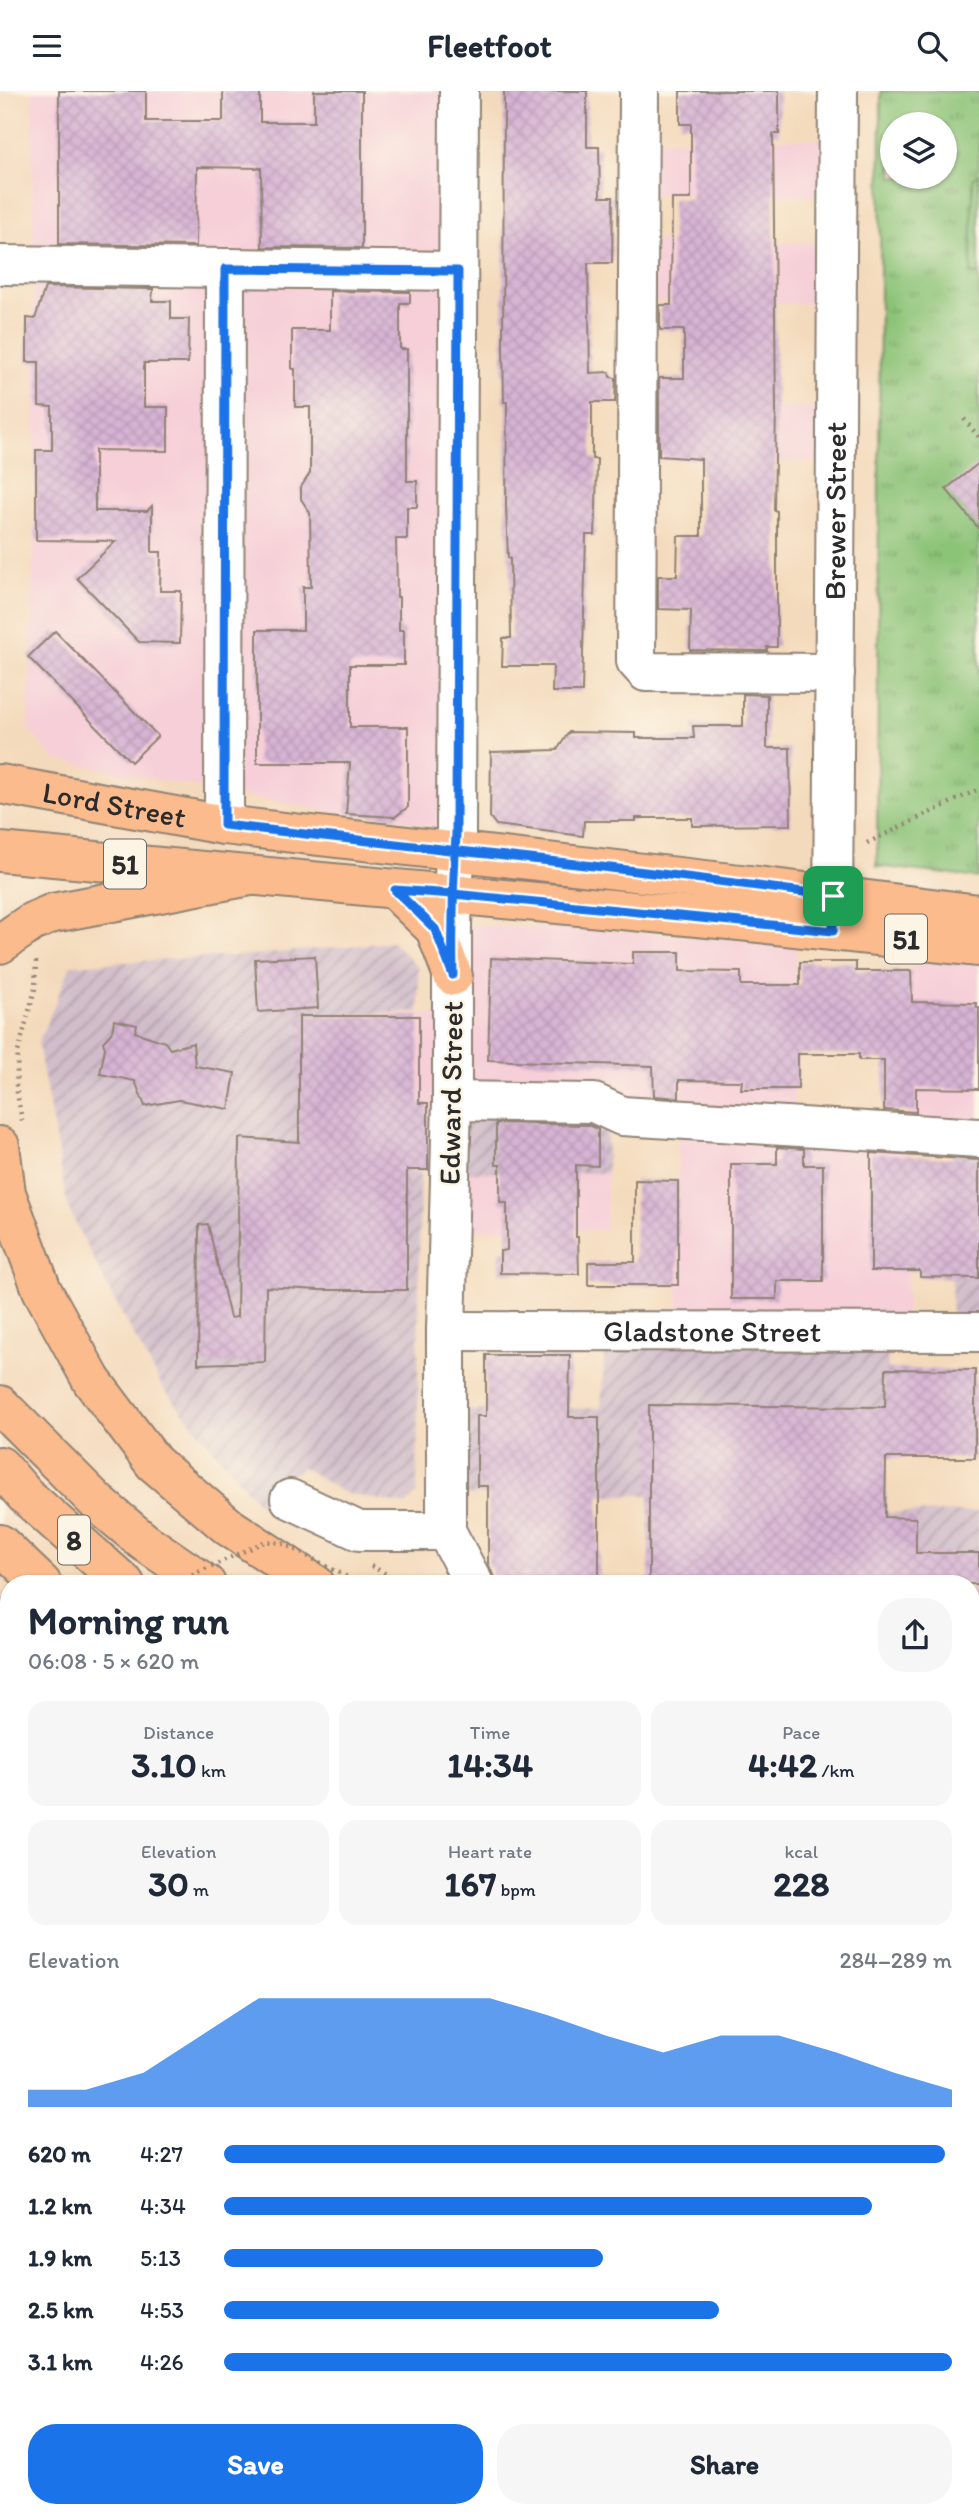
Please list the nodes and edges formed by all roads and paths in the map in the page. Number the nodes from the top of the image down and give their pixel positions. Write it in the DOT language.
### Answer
graph roads {
  1 [pos="459,91"];
  2 [pos="639,91"];
  3 [pos="838,91"];
  4 [pos="0,265"];
  5 [pos="225,269"];
  6 [pos="458,271"];
  7 [pos="964,419"];
  8 [pos="979,437"];
  9 [pos="835,673"];
  10 [pos="0,784"];
  11 [pos="979,789"];
  12 [pos="224,825"];
  13 [pos="455,851"];
  14 [pos="0,852"];
  15 [pos="834,857"];
  16 [pos="250,876"];
  17 [pos="395,890"];
  18 [pos="453,894"];
  19 [pos="833,914"];
  20 [pos="979,914"];
  21 [pos="0,944"];
  22 [pos="979,947"];
  23 [pos="36,957"];
  24 [pos="453,975"];
  25 [pos="452,1101"];
  26 [pos="11,1134"];
  27 [pos="979,1138"];
  28 [pos="446,1331"];
  29 [pos="979,1332"];
  30 [pos="0,1405"];
  31 [pos="0,1466"];
  32 [pos="290,1499"];
  33 [pos="446,1531"];
  34 [pos="0,1544"];
  35 [pos="369,1565"];
  36 [pos="33,1575"];
  37 [pos="115,1575"];
  38 [pos="192,1575"];
  39 [pos="193,1575"];
  40 [pos="301,1575"];
  41 [pos="344,1575"];
  42 [pos="388,1575"];
  43 [pos="469,1575"];
  1 -- 6 [label="street, Edward Street"];
  2 -- 9 [label="street"];
  3 -- 9 [label="street, Brewer Street"];
  4 -- 5 [label="street"];
  5 -- 6 [label="street"];
  5 -- 12 [label="street"];
  6 -- 13 [label="street, Edward Street"];
  7 -- 8 [label="path"];
  9 -- 15 [label="street, Brewer Street"];
  10 -- 12 [label="main road, Lord Street / 51"];
  11 -- 15 [label="path"];
  12 -- 13 [label="main road, Lord Street / 51"];
  13 -- 18 [label="street, Edward Street"];
  13 -- 19 [label="main road, Lord Street / 51"];
  14 -- 16 [label="main road, Lord Street / 51"];
  15 -- 19 [label="street, Brewer Street"];
  16 -- 17 [label="main road, Lord Street / 51"];
  16 -- 21 [label="main road"];
  17 -- 18 [label="main road, Lord Street / 51"];
  17 -- 24 [label="main road"];
  18 -- 19 [label="main road, Lord Street / 51"];
  18 -- 24 [label="street, Edward Street"];
  19 -- 20 [label="main road, Lord Street / 51"];
  19 -- 22 [label="main road, Lord Street / 51"];
  23 -- 26 [label="path"];
  24 -- 25 [label="street, Edward Street"];
  25 -- 27 [label="street"];
  25 -- 28 [label="street, Edward Street"];
  26 -- 40 [label="main road"];
  28 -- 29 [label="street, Gladstone Street"];
  28 -- 33 [label="street, Edward Street"];
  30 -- 39 [label="main road"];
  31 -- 37 [label="main road, 8"];
  32 -- 33 [label="street"];
  33 -- 43 [label="street, Edward Street"];
  34 -- 36 [label="main road, 8"];
  35 -- 42 [label="path"];
  38 -- 41 [label="path, bridge"];
}
